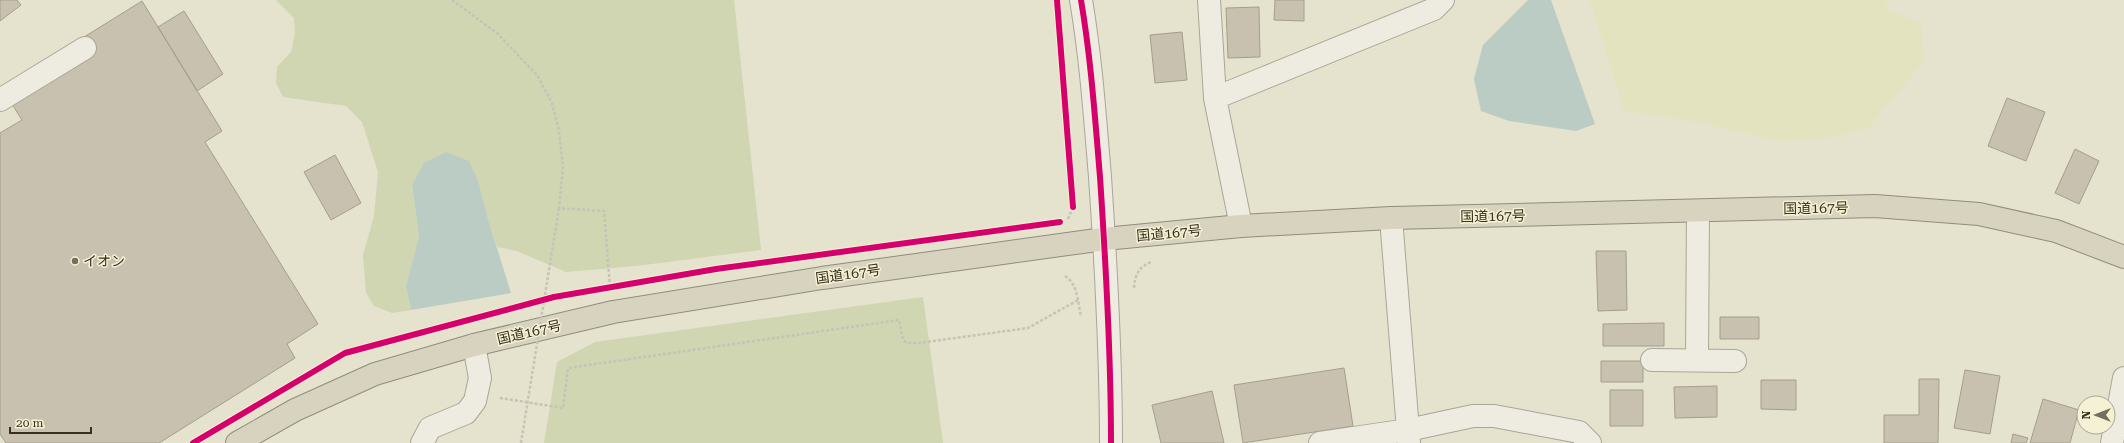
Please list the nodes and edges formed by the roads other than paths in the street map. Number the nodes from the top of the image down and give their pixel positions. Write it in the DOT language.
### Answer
graph roads {
  1 [pos="1082,0"];
  2 [pos="1209,0"];
  3 [pos="1443,0"];
  4 [pos="85,48"];
  5 [pos="1215,98"];
  6 [pos="0,100"];
  7 [pos="1698,211"];
  8 [pos="1391,218"];
  9 [pos="1241,226"];
  10 [pos="1104,239"];
  11 [pos="2124,257"];
  12 [pos="474,345"];
  13 [pos="1652,360"];
  14 [pos="1697,360"];
  15 [pos="1734,361"];
  16 [pos="2124,378"];
  17 [pos="1408,437"];
  18 [pos="237,443"];
  19 [pos="422,443"];
  20 [pos="1111,443"];
  21 [pos="1320,443"];
  22 [pos="1590,443"];
  23 [pos="2112,443"];
  1 -- 10 [label="street"];
  2 -- 5 [label="street"];
  3 -- 5 [label="street"];
  4 -- 6 [label="street"];
  5 -- 9 [label="street"];
  7 -- 8 [label="highway, 国道167号"];
  7 -- 11 [label="highway, 国道167号"];
  7 -- 14 [label="street"];
  8 -- 9 [label="highway, 国道167号"];
  8 -- 17 [label="street"];
  9 -- 10 [label="highway, 国道167号"];
  10 -- 12 [label="highway, 国道167号"];
  10 -- 20 [label="street"];
  12 -- 18 [label="highway, 国道167号"];
  12 -- 19 [label="street"];
  13 -- 14 [label="street"];
  14 -- 15 [label="street"];
  16 -- 23 [label="street"];
  17 -- 21 [label="street"];
  17 -- 22 [label="street"];
}
